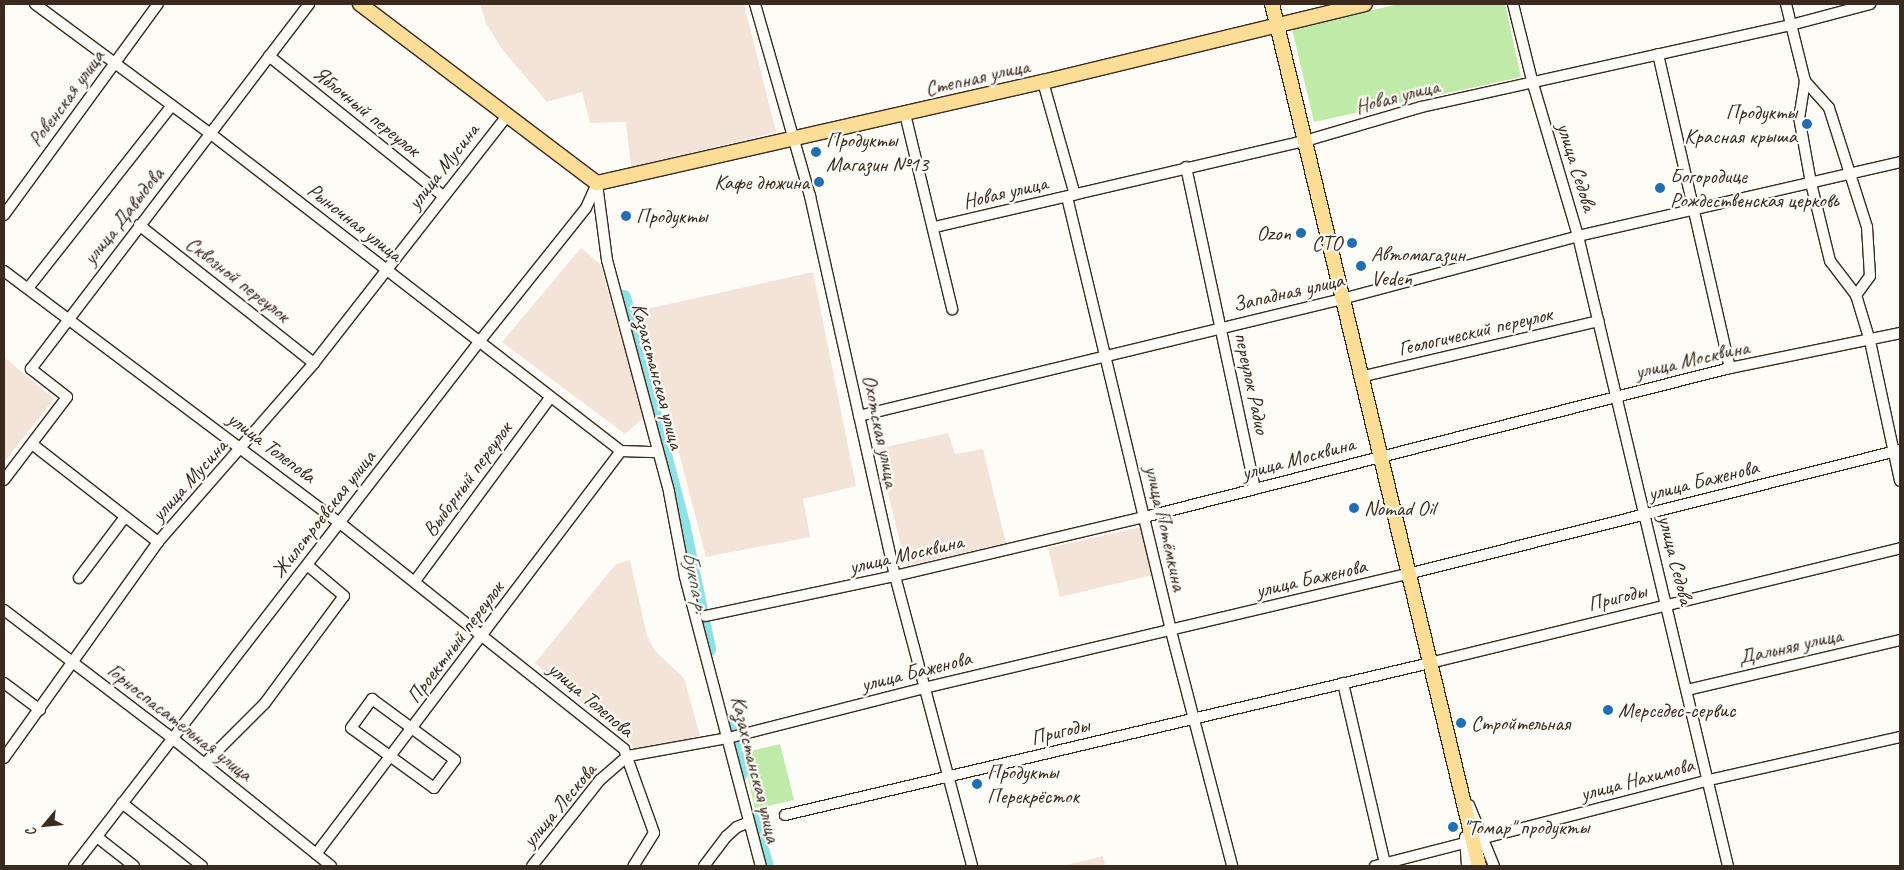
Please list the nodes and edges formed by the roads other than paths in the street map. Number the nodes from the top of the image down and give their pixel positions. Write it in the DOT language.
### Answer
graph roads {
  1 [pos="35,4"];
  2 [pos="158,4"];
  3 [pos="309,4"];
  4 [pos="360,4"];
  5 [pos="755,4"];
  6 [pos="1272,4"];
  7 [pos="1365,4"];
  8 [pos="1513,4"];
  9 [pos="1786,4"];
  10 [pos="1870,4"];
  11 [pos="1277,25"];
  12 [pos="1791,25"];
  13 [pos="1658,54"];
  14 [pos="269,56"];
  15 [pos="115,64"];
  16 [pos="1806,81"];
  17 [pos="1043,82"];
  18 [pos="1533,84"];
  19 [pos="172,105"];
  20 [pos="905,114"];
  21 [pos="506,117"];
  22 [pos="211,134"];
  23 [pos="792,140"];
  24 [pos="1305,141"];
  25 [pos="1900,162"];
  26 [pos="1186,167"];
  27 [pos="1850,174"];
  28 [pos="597,183"];
  29 [pos="1811,183"];
  30 [pos="442,195"];
  31 [pos="1071,196"];
  32 [pos="1695,211"];
  33 [pos="4,215"];
  34 [pos="138,225"];
  35 [pos="935,227"];
  36 [pos="1578,236"];
  37 [pos="4,270"];
  38 [pos="388,270"];
  39 [pos="29,287"];
  40 [pos="1856,295"];
  41 [pos="1342,299"];
  42 [pos="952,309"];
  43 [pos="68,318"];
  44 [pos="1599,321"];
  45 [pos="1221,326"];
  46 [pos="1900,333"];
  47 [pos="1870,341"];
  48 [pos="479,342"];
  49 [pos="1106,354"];
  50 [pos="314,363"];
  51 [pos="1730,368"];
  52 [pos="1360,377"];
  53 [pos="1617,395"];
  54 [pos="550,398"];
  55 [pos="859,416"];
  56 [pos="32,444"];
  57 [pos="243,448"];
  58 [pos="622,451"];
  59 [pos="1897,451"];
  60 [pos="657,452"];
  61 [pos="1379,456"];
  62 [pos="4,480"];
  63 [pos="1900,481"];
  64 [pos="1255,489"];
  65 [pos="1645,514"];
  66 [pos="125,517"];
  67 [pos="1145,517"];
  68 [pos="340,523"];
  69 [pos="158,542"];
  70 [pos="1900,548"];
  71 [pos="307,565"];
  72 [pos="1408,574"];
  73 [pos="896,576"];
  74 [pos="79,578"];
  75 [pos="415,582"];
  76 [pos="1667,603"];
  77 [pos="4,610"];
  78 [pos="705,616"];
  79 [pos="1171,631"];
  80 [pos="484,634"];
  81 [pos="1900,640"];
  82 [pos="72,661"];
  83 [pos="1430,663"];
  84 [pos="4,683"];
  85 [pos="1343,683"];
  86 [pos="924,688"];
  87 [pos="1687,690"];
  88 [pos="40,710"];
  89 [pos="1194,717"];
  90 [pos="413,728"];
  91 [pos="1900,737"];
  92 [pos="172,738"];
  93 [pos="728,738"];
  94 [pos="628,756"];
  95 [pos="390,757"];
  96 [pos="4,758"];
  97 [pos="204,764"];
  98 [pos="950,777"];
  99 [pos="1709,780"];
  100 [pos="122,803"];
  101 [pos="785,814"];
  102 [pos="748,823"];
  103 [pos="97,837"];
  104 [pos="1474,841"];
  105 [pos="316,854"];
  106 [pos="1380,865"];
  107 [pos="74,866"];
  108 [pos="134,866"];
  109 [pos="202,866"];
  110 [pos="331,866"];
  111 [pos="532,866"];
  112 [pos="633,866"];
  113 [pos="704,866"];
  114 [pos="761,866"];
  115 [pos="972,866"];
  116 [pos="1232,866"];
  117 [pos="1467,866"];
  118 [pos="1478,866"];
  119 [pos="1494,866"];
  120 [pos="1728,866"];
  1 -- 15 [label="street, Рыночная улица"];
  2 -- 15 [label="street, Ровенская улица"];
  3 -- 14 [label="street, улица Давыдова"];
  4 -- 21 [label="main road"];
  5 -- 23 [label="street, Охотская улица"];
  6 -- 11 [label="main road"];
  7 -- 11 [label="main road, Степная улица"];
  8 -- 18 [label="street, улица Седова"];
  9 -- 12 [label="street"];
  10 -- 12 [label="street, Новая улица"];
  11 -- 17 [label="main road, Степная улица"];
  11 -- 24 [label="main road"];
  12 -- 13 [label="street, Новая улица"];
  12 -- 16 [label="street"];
  13 -- 18 [label="street, Новая улица"];
  13 -- 32 [label="street"];
  14 -- 22 [label="street, улица Давыдова"];
  14 -- 30 [label="street, Яблочный переулок"];
  15 -- 19 [label="street, Рыночная улица"];
  15 -- 33 [label="street, Ровенская улица"];
  16 -- 27 [label="street"];
  16 -- 29 [label="street"];
  17 -- 20 [label="main road, Степная улица"];
  17 -- 31 [label="street, улица Потёмкина"];
  18 -- 24 [label="street, Новая улица"];
  18 -- 36 [label="street, улица Седова"];
  19 -- 22 [label="street, Рыночная улица"];
  19 -- 39 [label="street"];
  20 -- 23 [label="main road, Степная улица"];
  20 -- 35 [label="street"];
  21 -- 28 [label="main road"];
  21 -- 30 [label="street, улица Мусина"];
  22 -- 34 [label="street, улица Давыдова"];
  22 -- 38 [label="street, Рыночная улица"];
  23 -- 28 [label="main road, Степная улица"];
  23 -- 55 [label="street, Охотская улица"];
  24 -- 26 [label="street, Новая улица"];
  24 -- 41 [label="main road"];
  25 -- 27 [label="street, Западная улица"];
  26 -- 31 [label="street, Новая улица"];
  26 -- 45 [label="street, переулок Радио"];
  27 -- 29 [label="street, Западная улица"];
  27 -- 40 [label="street"];
  28 -- 48 [label="street, Жилстроевская улица"];
  28 -- 60 [label="street, Казахстанская улица"];
  29 -- 32 [label="street, Западная улица"];
  29 -- 40 [label="street"];
  30 -- 38 [label="street, улица Мусина"];
  31 -- 35 [label="street, Новая улица"];
  31 -- 49 [label="street, улица Потёмкина"];
  32 -- 36 [label="street, Западная улица"];
  32 -- 51 [label="street"];
  34 -- 43 [label="street, улица Давыдова"];
  34 -- 50 [label="street, Сквозной переулок"];
  35 -- 42 [label="street"];
  36 -- 41 [label="street, Западная улица"];
  36 -- 44 [label="street, улица Седова"];
  37 -- 39 [label="street, улица Толепова"];
  38 -- 48 [label="street, Рыночная улица"];
  38 -- 50 [label="street, улица Мусина"];
  39 -- 43 [label="street, улица Толепова"];
  40 -- 47 [label="street"];
  41 -- 45 [label="street, Западная улица"];
  41 -- 52 [label="main road"];
  43 -- 56 [label="street, улица Давыдова"];
  43 -- 57 [label="street, улица Толепова"];
  44 -- 52 [label="street, Геологический переулок"];
  44 -- 53 [label="street, улица Седова"];
  45 -- 49 [label="street, Западная улица"];
  45 -- 64 [label="street, переулок Радио"];
  46 -- 47 [label="street, улица Москвина"];
  47 -- 51 [label="street, улица Москвина"];
  47 -- 59 [label="street"];
  48 -- 54 [label="street, Рыночная улица"];
  48 -- 68 [label="street, Жилстроевская улица"];
  49 -- 55 [label="street, Западная улица"];
  49 -- 67 [label="street, улица Потёмкина"];
  50 -- 57 [label="street, улица Мусина"];
  51 -- 53 [label="street, улица Москвина"];
  52 -- 61 [label="main road"];
  53 -- 61 [label="street, улица Москвина"];
  53 -- 65 [label="street, улица Седова"];
  54 -- 58 [label="street, Рыночная улица"];
  54 -- 75 [label="street, Выборный переулок"];
  55 -- 73 [label="street, Охотская улица"];
  56 -- 62 [label="street, улица Давыдова"];
  56 -- 66 [label="street"];
  57 -- 68 [label="street, улица Толепова"];
  57 -- 69 [label="street, улица Мусина"];
  58 -- 60 [label="street"];
  58 -- 80 [label="street, Проектный переулок"];
  59 -- 63 [label="street"];
  59 -- 65 [label="street, улица Баженова"];
  60 -- 93 [label="street, Казахстанская улица"];
  61 -- 64 [label="street, улица Москвина"];
  61 -- 72 [label="main road"];
  64 -- 67 [label="street, улица Москвина"];
  65 -- 72 [label="street, улица Баженова"];
  65 -- 76 [label="street, улица Седова"];
  66 -- 69 [label="street"];
  66 -- 74 [label="street"];
  67 -- 73 [label="street, улица Москвина"];
  67 -- 79 [label="street, улица Потёмкина"];
  68 -- 71 [label="street, Жилстроевская улица"];
  68 -- 75 [label="street, улица Толепова"];
  69 -- 82 [label="street, улица Мусина"];
  70 -- 76 [label="street, Пригоды"];
  71 -- 92 [label="street, Жилстроевская улица"];
  71 -- 97 [label="street"];
  72 -- 79 [label="street, улица Баженова"];
  72 -- 83 [label="main road"];
  73 -- 78 [label="street, улица Москвина"];
  73 -- 86 [label="street, Охотская улица"];
  75 -- 80 [label="street, улица Толепова"];
  76 -- 83 [label="street, Пригоды"];
  76 -- 87 [label="street, улица Седова"];
  77 -- 82 [label="street, Горноспасательная улица"];
  79 -- 86 [label="street, улица Баженова"];
  79 -- 89 [label="street, улица Потёмкина"];
  80 -- 90 [label="street, Проектный переулок"];
  80 -- 94 [label="street, улица Толепова"];
  81 -- 87 [label="street, Дальняя улица"];
  82 -- 88 [label="street, улица Мусина"];
  82 -- 92 [label="street, Горноспасательная улица"];
  83 -- 85 [label="street, Пригоды"];
  83 -- 104 [label="main road"];
  84 -- 88 [label="street"];
  85 -- 89 [label="street, Пригоды"];
  85 -- 106 [label="street, улица Нахимова"];
  86 -- 93 [label="street, улица Баженова"];
  86 -- 98 [label="street, Охотская улица"];
  87 -- 99 [label="street, улица Седова"];
  88 -- 96 [label="street, улица Мусина"];
  89 -- 98 [label="street, Пригоды"];
  89 -- 116 [label="street, улица Потёмкина"];
  90 -- 95 [label="street, Проектный переулок"];
  90 -- 95 [label="street"];
  90 -- 95 [label="street"];
  91 -- 99 [label="street, улица Нахимова"];
  92 -- 97 [label="street, Горноспасательная улица"];
  92 -- 100 [label="street, Жилстроевская улица"];
  93 -- 94 [label="street"];
  93 -- 102 [label="street, Казахстанская улица"];
  94 -- 111 [label="street, улица Лескова"];
  94 -- 112 [label="street"];
  95 -- 105 [label="street, Проектный переулок"];
  97 -- 105 [label="street, Горноспасательная улица"];
  98 -- 101 [label="street, Пригоды"];
  98 -- 115 [label="street, Охотская улица"];
  99 -- 104 [label="street, улица Нахимова"];
  99 -- 120 [label="street, улица Седова"];
  100 -- 103 [label="street, Жилстроевская улица"];
  100 -- 109 [label="street"];
  102 -- 113 [label="street"];
  102 -- 114 [label="street, Казахстанская улица"];
  103 -- 107 [label="street, Жилстроевская улица"];
  103 -- 108 [label="street"];
  104 -- 106 [label="street, улица Нахимова"];
  104 -- 117 [label="street"];
  104 -- 118 [label="main road"];
  104 -- 119 [label="street"];
  105 -- 110 [label="street, Горноспасательная улица"];
}
